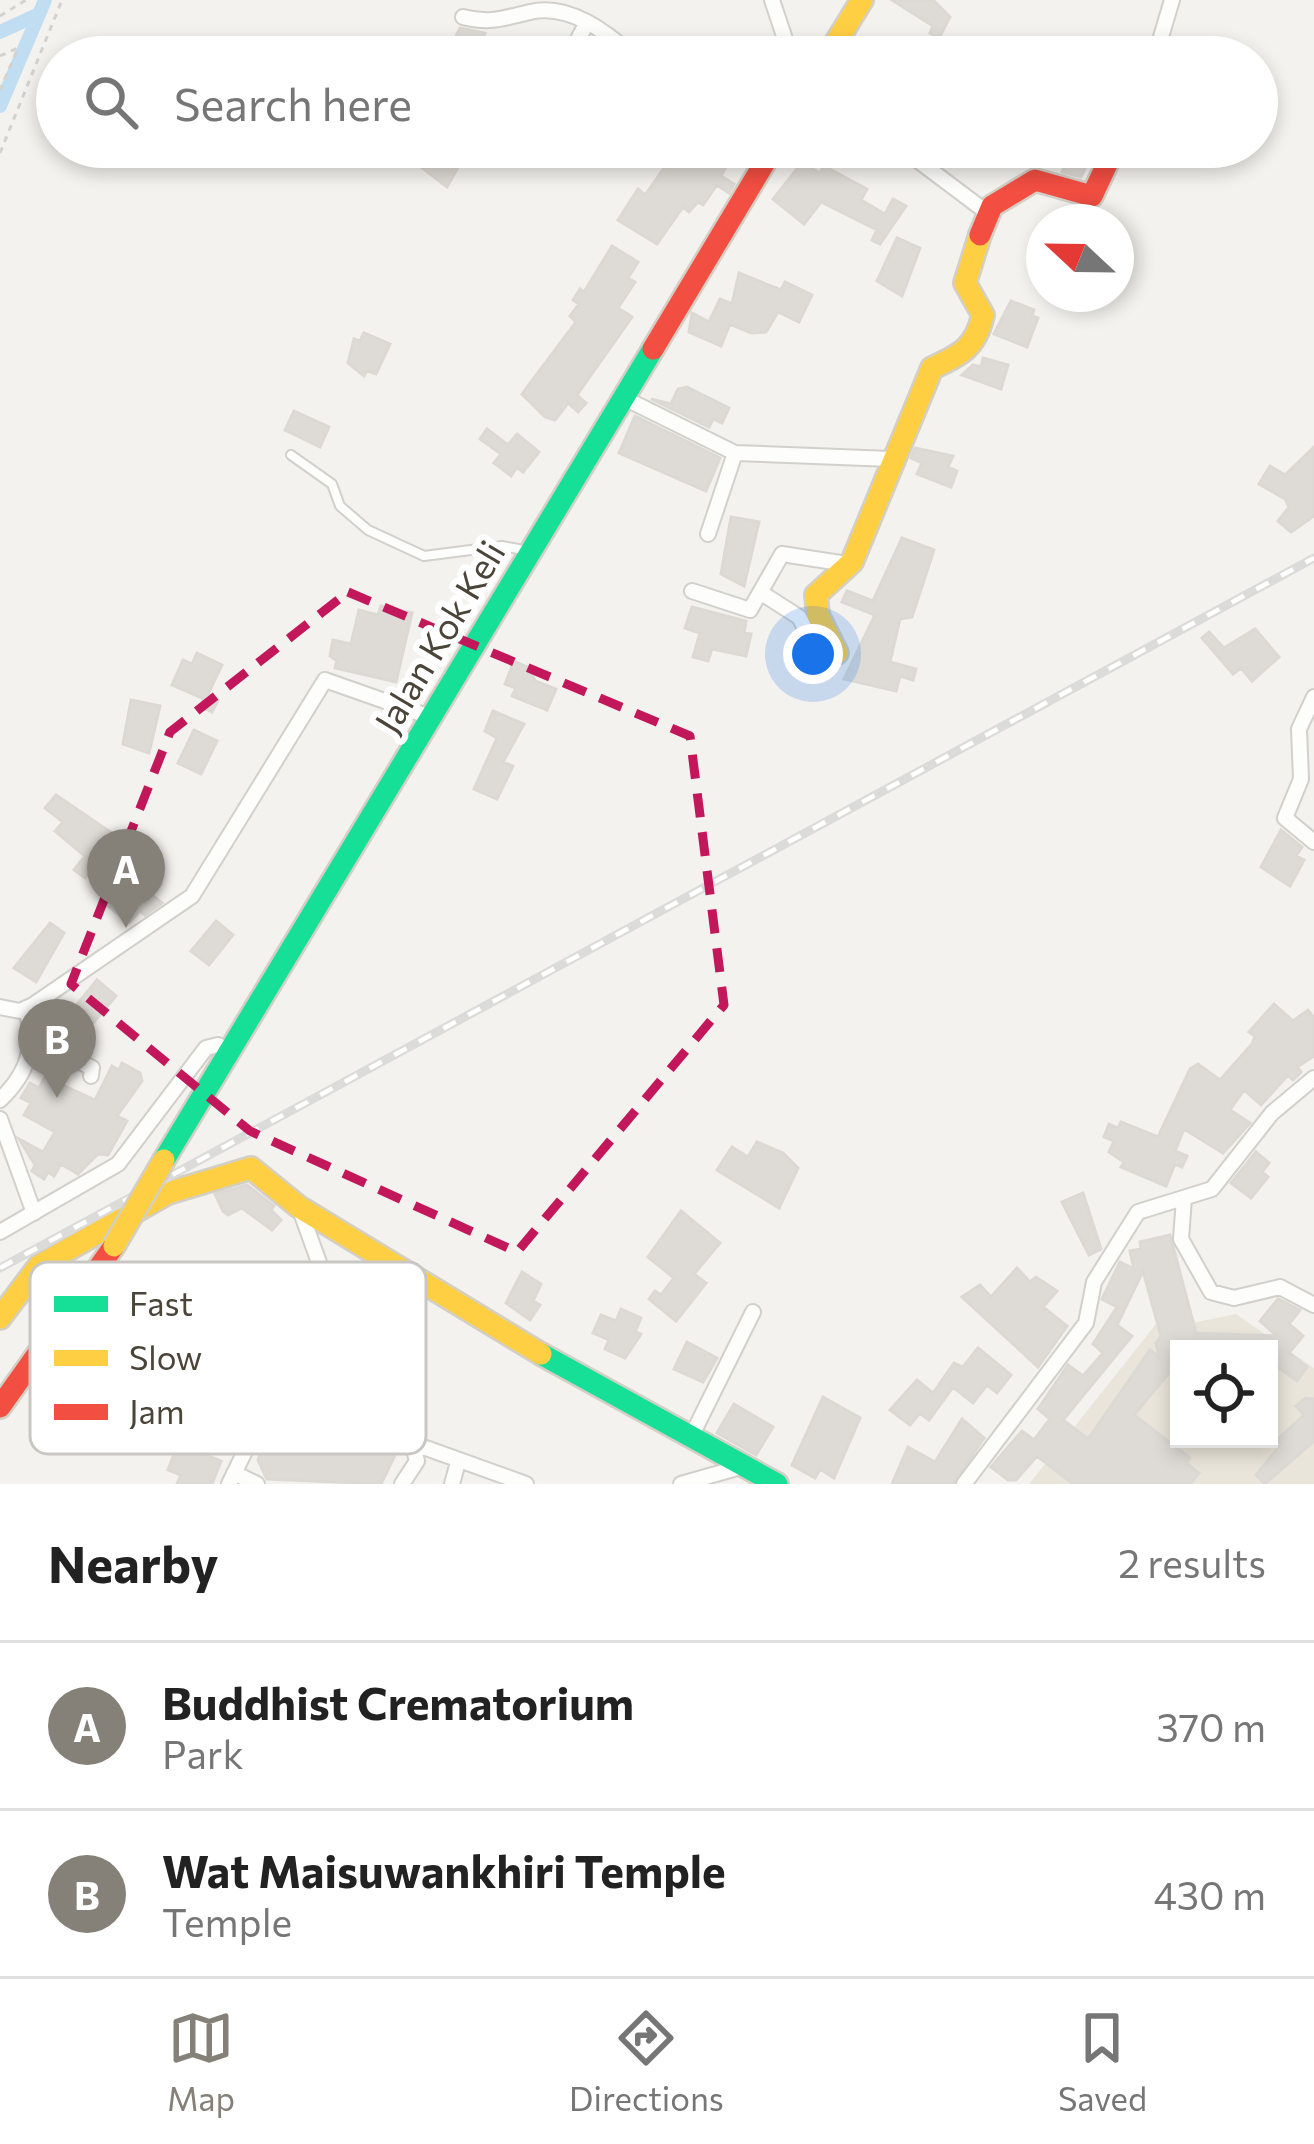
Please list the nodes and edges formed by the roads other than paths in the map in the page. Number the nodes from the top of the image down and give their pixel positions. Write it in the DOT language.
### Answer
graph roads {
  1 [pos="772,0"];
  2 [pos="862,0"];
  3 [pos="1172,0"];
  4 [pos="463,17"];
  5 [pos="587,22"];
  6 [pos="579,36"];
  7 [pos="606,36"];
  8 [pos="784,36"];
  9 [pos="840,36"];
  10 [pos="1162,36"];
  11 [pos="758,168"];
  12 [pos="928,168"];
  13 [pos="1105,168"];
  14 [pos="989,214"];
  15 [pos="623,398"];
  16 [pos="735,453"];
  17 [pos="291,454"];
  18 [pos="891,459"];
  19 [pos="708,534"];
  20 [pos="531,551"];
  21 [pos="852,562"];
  22 [pos="692,592"];
  23 [pos="763,594"];
  24 [pos="837,653"];
  25 [pos="1314,697"];
  26 [pos="430,717"];
  27 [pos="1314,842"];
  28 [pos="0,1007"];
  29 [pos="26,1008"];
  30 [pos="34,1037"];
  31 [pos="229,1052"];
  32 [pos="91,1076"];
  33 [pos="1314,1078"];
  34 [pos="0,1100"];
  35 [pos="0,1119"];
  36 [pos="1184,1198"];
  37 [pos="298,1207"];
  38 [pos="34,1213"];
  39 [pos="0,1232"];
  40 [pos="46,1262"];
  41 [pos="103,1262"];
  42 [pos="319,1262"];
  43 [pos="385,1262"];
  44 [pos="30,1278"];
  45 [pos="426,1288"];
  46 [pos="1314,1305"];
  47 [pos="753,1312"];
  48 [pos="0,1318"];
  49 [pos="30,1365"];
  50 [pos="0,1407"];
  51 [pos="691,1437"];
  52 [pos="426,1449"];
  53 [pos="434,1452"];
  54 [pos="415,1454"];
  55 [pos="417,1460"];
  56 [pos="458,1462"];
  57 [pos="744,1466"];
  58 [pos="231,1479"];
  59 [pos="257,1484"];
  60 [pos="402,1484"];
  61 [pos="452,1484"];
  62 [pos="526,1484"];
  63 [pos="681,1484"];
  64 [pos="777,1484"];
  65 [pos="964,1484"];
  1 -- 8 [label="street"];
  2 -- 9 [label="street"];
  3 -- 10 [label="street"];
  4 -- 5 [label="street"];
  5 -- 6 [label="street"];
  5 -- 7 [label="street"];
  11 -- 15 [label="street, Jalan Kok Keli"];
  12 -- 14 [label="street"];
  13 -- 14 [label="street"];
  14 -- 18 [label="street"];
  15 -- 16 [label="street"];
  15 -- 20 [label="street, Jalan Kok Keli"];
  16 -- 18 [label="street"];
  16 -- 19 [label="street"];
  17 -- 20 [label="lane"];
  18 -- 21 [label="street"];
  20 -- 26 [label="street, Jalan Kok Keli"];
  21 -- 23 [label="street"];
  21 -- 24 [label="street"];
  22 -- 23 [label="street"];
  23 -- 24 [label="street"];
  25 -- 27 [label="street"];
  26 -- 29 [label="street"];
  26 -- 31 [label="street, Jalan Kok Keli"];
  28 -- 29 [label="street"];
  29 -- 30 [label="street"];
  30 -- 32 [label="street"];
  30 -- 34 [label="street"];
  31 -- 38 [label="street"];
  31 -- 41 [label="street, Jalan Kok Keli, bridge"];
  33 -- 36 [label="street"];
  35 -- 38 [label="street"];
  36 -- 46 [label="street"];
  36 -- 65 [label="street"];
  37 -- 40 [label="street"];
  37 -- 42 [label="street"];
  37 -- 43 [label="street"];
  38 -- 39 [label="street"];
  44 -- 48 [label="street"];
  45 -- 51 [label="street"];
  47 -- 51 [label="street"];
  49 -- 50 [label="street, Jalan Kok Keli, bridge"];
  51 -- 57 [label="street"];
  52 -- 53 [label="street"];
  53 -- 55 [label="street"];
  53 -- 56 [label="street"];
  54 -- 55 [label="street"];
  55 -- 60 [label="street"];
  56 -- 61 [label="street"];
  56 -- 62 [label="street"];
  57 -- 63 [label="street"];
  57 -- 64 [label="street"];
  58 -- 59 [label="street"];
}
